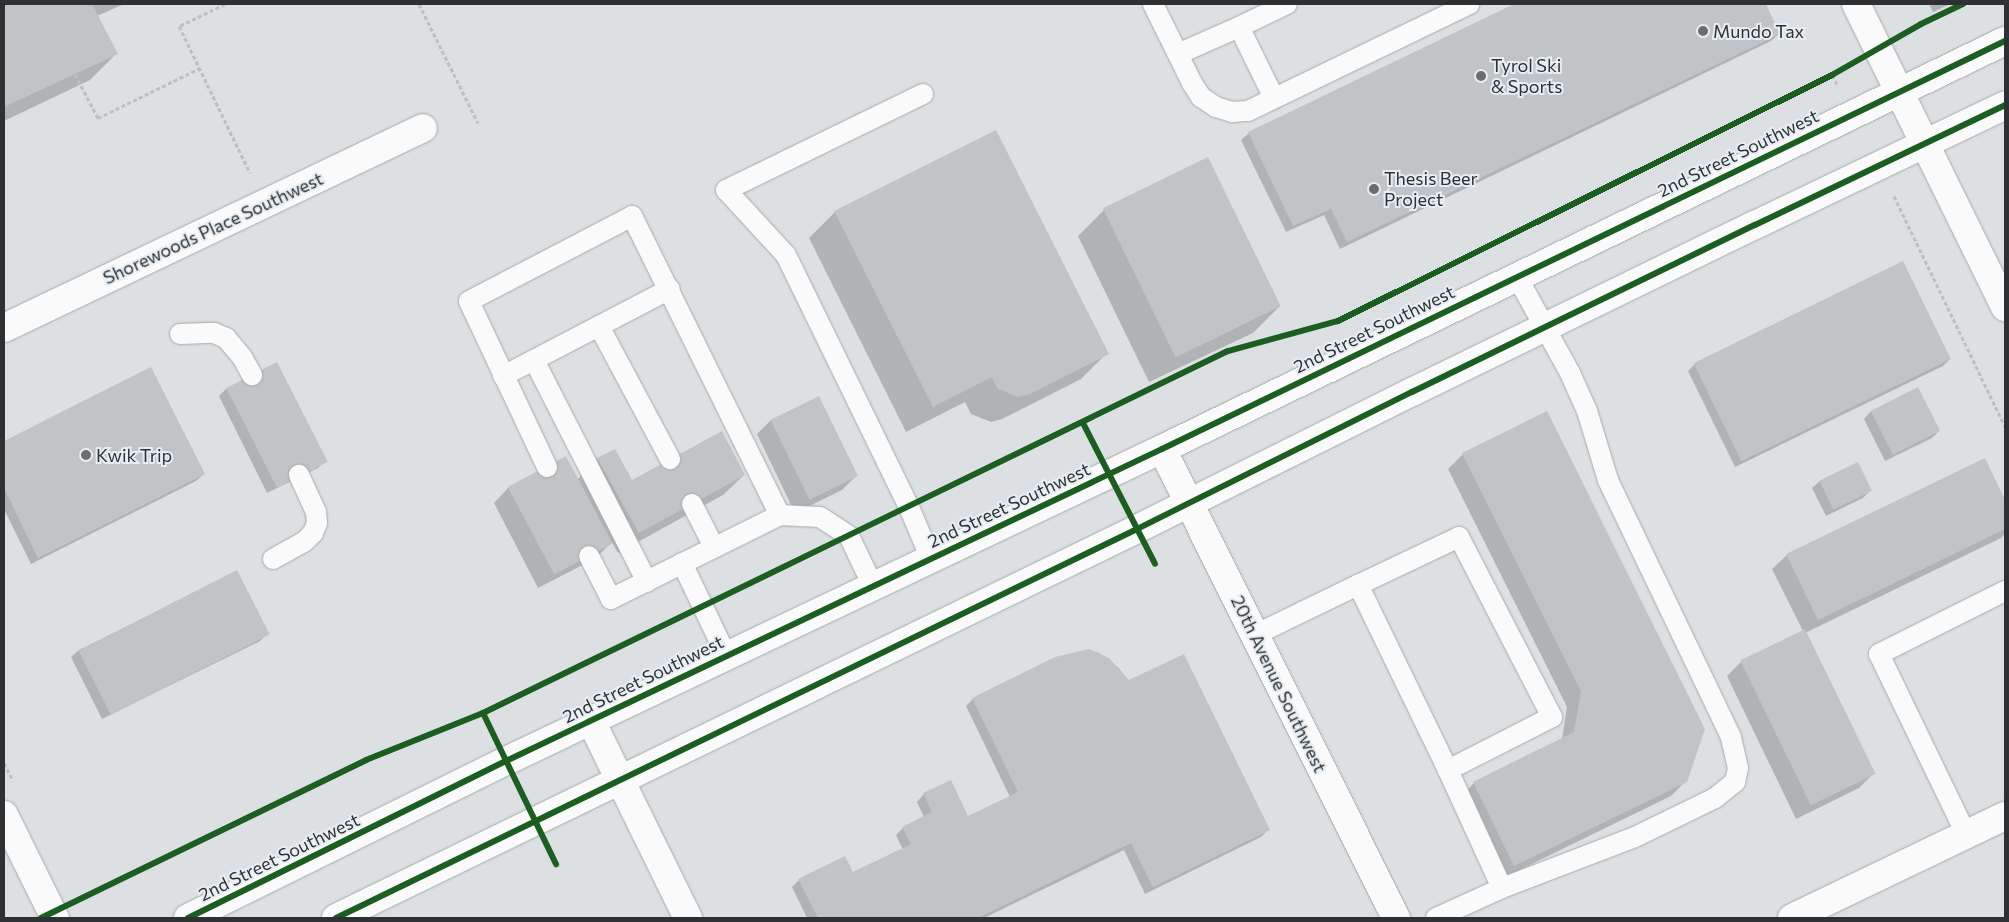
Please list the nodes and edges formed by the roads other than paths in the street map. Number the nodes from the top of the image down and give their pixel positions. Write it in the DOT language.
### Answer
graph roads {
  1 [pos="1153,4"];
  2 [pos="1286,4"];
  3 [pos="1469,4"];
  4 [pos="1856,4"];
  5 [pos="1239,27"];
  6 [pos="2005,41"];
  7 [pos="1178,54"];
  8 [pos="1901,92"];
  9 [pos="924,94"];
  10 [pos="1274,98"];
  11 [pos="2005,105"];
  12 [pos="423,128"];
  13 [pos="1927,144"];
  14 [pos="1517,276"];
  15 [pos="670,289"];
  16 [pos="2005,306"];
  17 [pos="599,326"];
  18 [pos="1546,327"];
  19 [pos="4,328"];
  20 [pos="180,334"];
  21 [pos="534,360"];
  22 [pos="252,375"];
  23 [pos="503,376"];
  24 [pos="1162,449"];
  25 [pos="670,459"];
  26 [pos="547,467"];
  27 [pos="299,475"];
  28 [pos="1190,503"];
  29 [pos="692,504"];
  30 [pos="780,515"];
  31 [pos="714,548"];
  32 [pos="589,556"];
  33 [pos="274,559"];
  34 [pos="931,559"];
  35 [pos="682,563"];
  36 [pos="646,582"];
  37 [pos="1358,585"];
  38 [pos="873,586"];
  39 [pos="2005,591"];
  40 [pos="1255,635"];
  41 [pos="726,655"];
  42 [pos="591,721"];
  43 [pos="1448,770"];
  44 [pos="620,780"];
  45 [pos="4,815"];
  46 [pos="2005,816"];
  47 [pos="1966,834"];
  48 [pos="1502,888"];
  49 [pos="55,918"];
  50 [pos="188,918"];
  51 [pos="336,918"];
  52 [pos="688,918"];
  53 [pos="1396,918"];
  54 [pos="1436,918"];
  55 [pos="1792,918"];
  1 -- 7 [label="lane"];
  2 -- 5 [label="lane"];
  3 -- 10 [label="lane"];
  4 -- 8 [label="main road"];
  5 -- 7 [label="lane"];
  5 -- 10 [label="lane"];
  6 -- 8 [label="main road, 2nd Street Southwest"];
  7 -- 10 [label="lane"];
  8 -- 13 [label="main road"];
  8 -- 14 [label="main road, 2nd Street Southwest"];
  9 -- 34 [label="lane"];
  11 -- 13 [label="main road"];
  12 -- 19 [label="main road, Shorewoods Place Southwest"];
  13 -- 16 [label="main road"];
  13 -- 18 [label="main road"];
  14 -- 18 [label="lane"];
  14 -- 24 [label="main road, 2nd Street Southwest"];
  15 -- 17 [label="lane"];
  15 -- 23 [label="lane"];
  15 -- 30 [label="lane"];
  17 -- 21 [label="lane"];
  17 -- 25 [label="lane"];
  18 -- 28 [label="main road"];
  18 -- 48 [label="lane"];
  20 -- 22 [label="lane"];
  21 -- 23 [label="lane"];
  21 -- 36 [label="lane"];
  23 -- 26 [label="lane"];
  24 -- 28 [label="main road, 20th Avenue Southwest"];
  24 -- 34 [label="main road, 2nd Street Southwest"];
  27 -- 33 [label="lane"];
  28 -- 40 [label="main road, 20th Avenue Southwest"];
  28 -- 44 [label="main road"];
  29 -- 31 [label="lane"];
  30 -- 31 [label="lane"];
  30 -- 38 [label="lane"];
  31 -- 35 [label="lane"];
  32 -- 36 [label="lane"];
  34 -- 38 [label="main road, 2nd Street Southwest"];
  35 -- 36 [label="lane"];
  35 -- 41 [label="lane"];
  37 -- 40 [label="lane"];
  37 -- 43 [label="lane"];
  37 -- 43 [label="lane"];
  38 -- 41 [label="main road, 2nd Street Southwest"];
  39 -- 47 [label="lane"];
  40 -- 53 [label="main road, 20th Avenue Southwest"];
  41 -- 42 [label="main road, 2nd Street Southwest"];
  42 -- 44 [label="main road"];
  42 -- 50 [label="main road, 2nd Street Southwest"];
  43 -- 48 [label="lane"];
  44 -- 51 [label="main road"];
  44 -- 52 [label="main road"];
  45 -- 49 [label="main road"];
  46 -- 47 [label="main road"];
  47 -- 55 [label="main road"];
  48 -- 54 [label="lane"];
}
